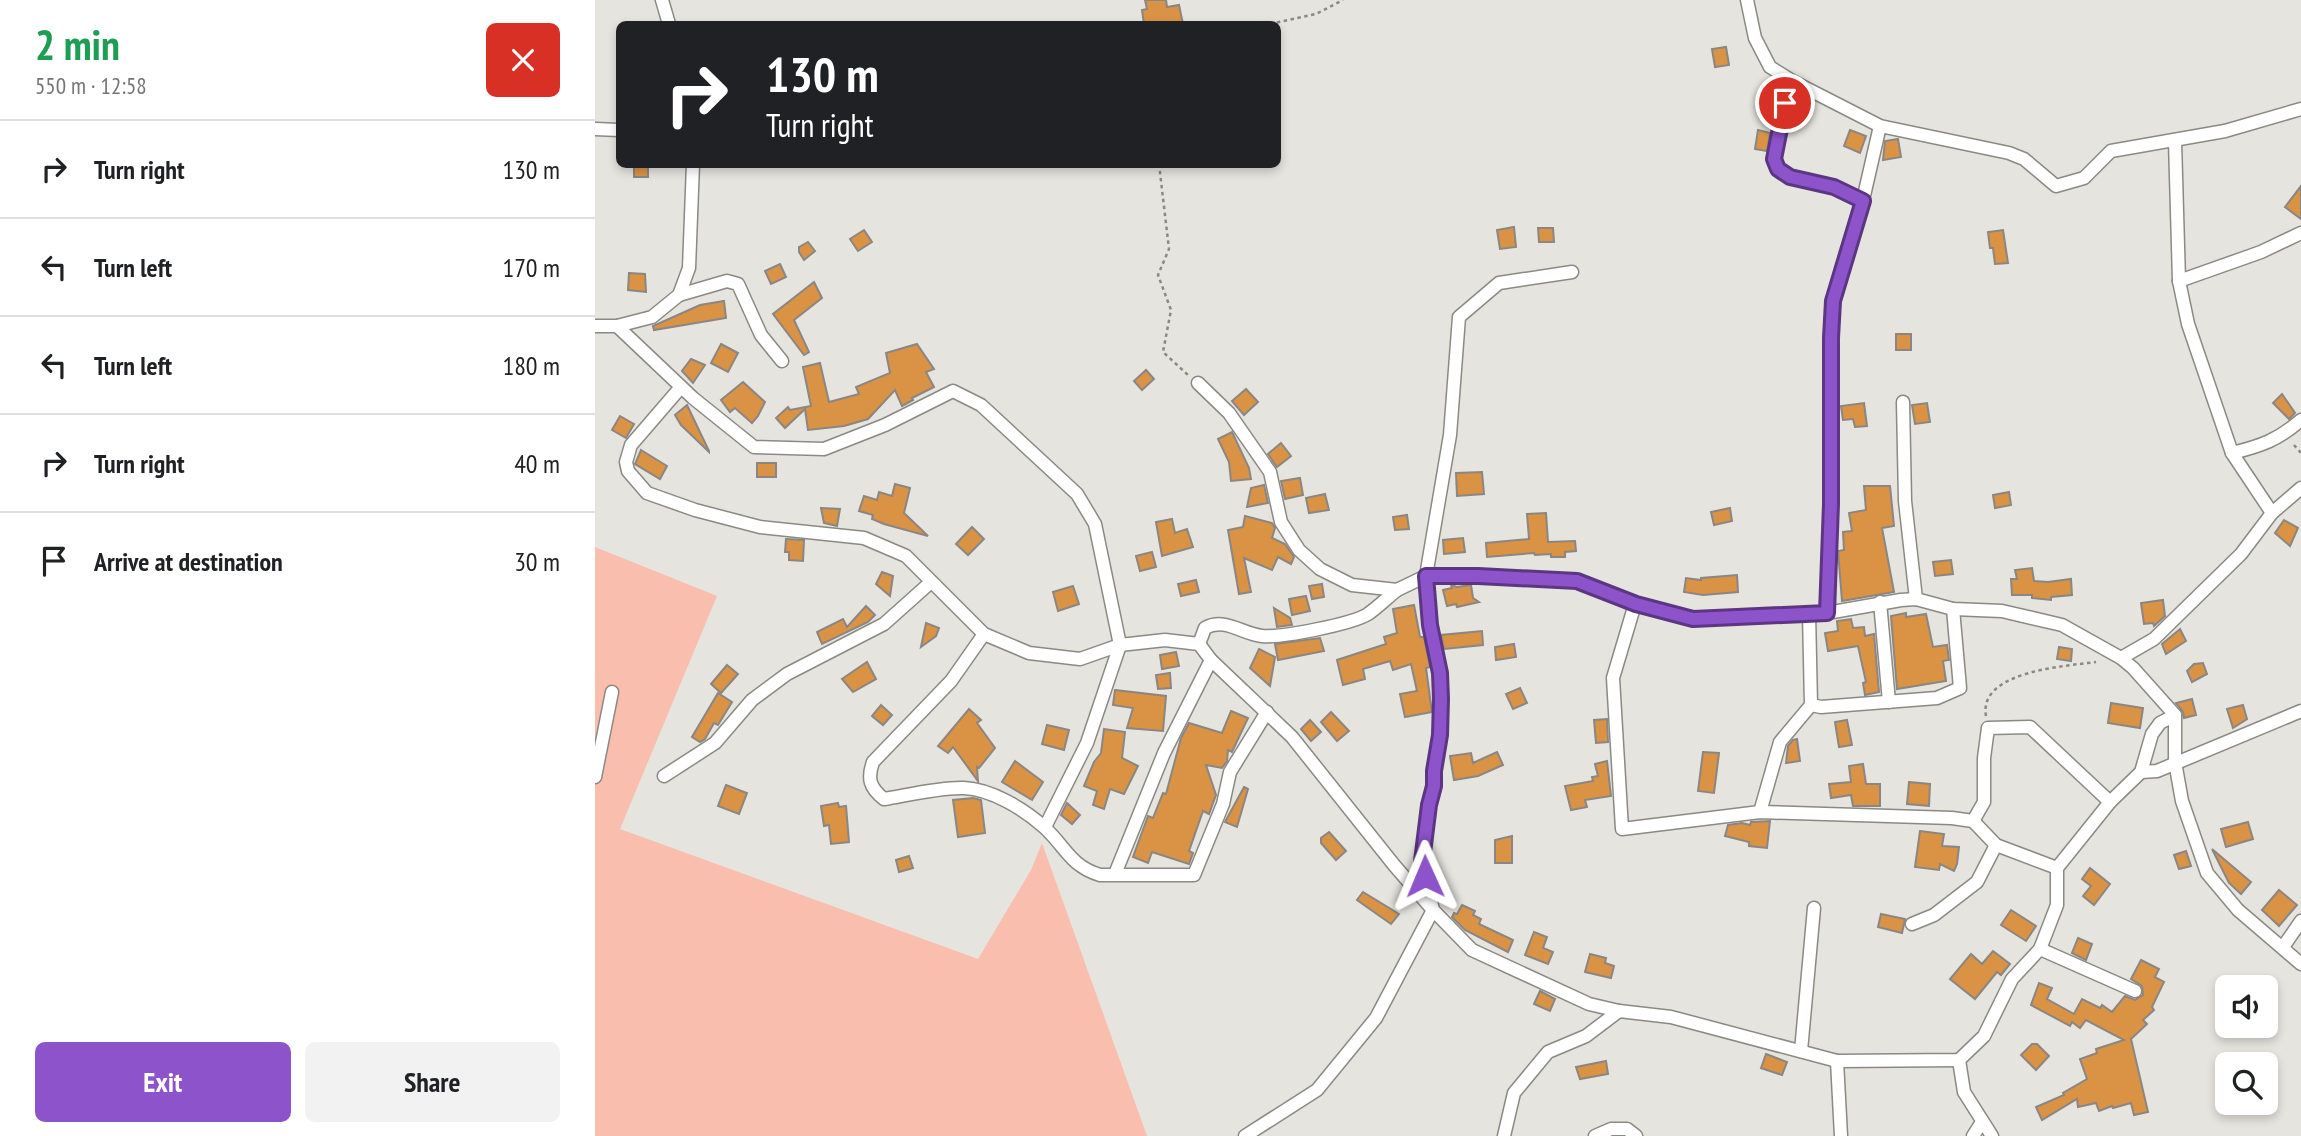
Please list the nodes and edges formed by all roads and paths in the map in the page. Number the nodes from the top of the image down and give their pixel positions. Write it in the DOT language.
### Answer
graph roads {
  1 [pos="662,0"];
  2 [pos="1343,0"];
  3 [pos="1747,0"];
  4 [pos="669,21"];
  5 [pos="1281,22"];
  6 [pos="1794,82"];
  7 [pos="2301,109"];
  8 [pos="1880,126"];
  9 [pos="595,130"];
  10 [pos="616,130"];
  11 [pos="2175,141"];
  12 [pos="693,168"];
  13 [pos="1159,168"];
  14 [pos="1863,201"];
  15 [pos="2301,233"];
  16 [pos="1572,272"];
  17 [pos="2179,281"];
  18 [pos="679,295"];
  19 [pos="595,326"];
  20 [pos="617,326"];
  21 [pos="782,361"];
  22 [pos="1198,383"];
  23 [pos="681,387"];
  24 [pos="1903,402"];
  25 [pos="2301,419"];
  26 [pos="2232,453"];
  27 [pos="2301,488"];
  28 [pos="2272,513"];
  29 [pos="1426,576"];
  30 [pos="932,582"];
  31 [pos="1397,590"];
  32 [pos="1916,599"];
  33 [pos="1880,602"];
  34 [pos="1636,604"];
  35 [pos="1953,609"];
  36 [pos="1809,613"];
  37 [pos="1827,613"];
  38 [pos="983,635"];
  39 [pos="1199,644"];
  40 [pos="1120,645"];
  41 [pos="2121,658"];
  42 [pos="1211,660"];
  43 [pos="612,692"];
  44 [pos="1889,702"];
  45 [pos="1811,705"];
  46 [pos="2301,710"];
  47 [pos="1267,712"];
  48 [pos="2175,715"];
  49 [pos="1988,728"];
  50 [pos="2175,762"];
  51 [pos="2141,772"];
  52 [pos="664,776"];
  53 [pos="595,777"];
  54 [pos="2110,803"];
  55 [pos="1760,812"];
  56 [pos="1973,821"];
  57 [pos="1045,827"];
  58 [pos="1996,845"];
  59 [pos="2057,868"];
  60 [pos="1115,874"];
  61 [pos="1814,908"];
  62 [pos="1433,910"];
  63 [pos="2301,921"];
  64 [pos="1912,924"];
  65 [pos="2283,947"];
  66 [pos="2040,949"];
  67 [pos="2301,964"];
  68 [pos="2134,991"];
  69 [pos="1619,1012"];
  70 [pos="1801,1051"];
  71 [pos="1959,1060"];
  72 [pos="1837,1061"];
  73 [pos="1982,1122"];
  74 [pos="1245,1136"];
  75 [pos="1504,1136"];
  76 [pos="1595,1136"];
  77 [pos="1636,1136"];
  78 [pos="1841,1136"];
  79 [pos="1973,1136"];
  80 [pos="1992,1136"];
  1 -- 4 [label="street"];
  2 -- 5 [label="path"];
  3 -- 6 [label="street"];
  6 -- 8 [label="street"];
  6 -- 14 [label="street"];
  7 -- 11 [label="street"];
  8 -- 11 [label="street"];
  8 -- 14 [label="street"];
  9 -- 10 [label="street"];
  11 -- 17 [label="street"];
  12 -- 18 [label="street"];
  13 -- 22 [label="path"];
  14 -- 37 [label="street"];
  15 -- 17 [label="street"];
  16 -- 29 [label="street"];
  17 -- 26 [label="street"];
  18 -- 20 [label="street"];
  18 -- 21 [label="street"];
  19 -- 20 [label="street"];
  20 -- 23 [label="street"];
  22 -- 31 [label="street"];
  23 -- 30 [label="street"];
  23 -- 40 [label="street"];
  24 -- 32 [label="street"];
  25 -- 26 [label="street"];
  26 -- 28 [label="street"];
  27 -- 28 [label="street"];
  28 -- 41 [label="street"];
  29 -- 31 [label="street"];
  29 -- 34 [label="street"];
  29 -- 62 [label="street"];
  30 -- 38 [label="street"];
  30 -- 52 [label="street"];
  31 -- 39 [label="street"];
  32 -- 33 [label="street"];
  32 -- 35 [label="street"];
  33 -- 37 [label="street"];
  33 -- 44 [label="street"];
  34 -- 36 [label="street"];
  34 -- 55 [label="street"];
  35 -- 41 [label="street"];
  35 -- 44 [label="street"];
  36 -- 37 [label="street"];
  36 -- 45 [label="street"];
  38 -- 40 [label="street"];
  38 -- 57 [label="street"];
  39 -- 40 [label="street"];
  39 -- 42 [label="street"];
  40 -- 57 [label="street"];
  41 -- 48 [label="street"];
  41 -- 49 [label="path"];
  42 -- 47 [label="street"];
  42 -- 60 [label="street"];
  43 -- 53 [label="street"];
  44 -- 45 [label="street"];
  45 -- 55 [label="street"];
  46 -- 50 [label="street"];
  47 -- 60 [label="street"];
  47 -- 62 [label="street"];
  48 -- 50 [label="street"];
  48 -- 51 [label="street"];
  49 -- 54 [label="street"];
  49 -- 56 [label="street"];
  50 -- 51 [label="street"];
  50 -- 65 [label="street"];
  51 -- 54 [label="street"];
  54 -- 59 [label="street"];
  55 -- 56 [label="street"];
  56 -- 58 [label="street"];
  57 -- 60 [label="street"];
  58 -- 59 [label="street"];
  58 -- 64 [label="street"];
  59 -- 66 [label="street"];
  61 -- 70 [label="street"];
  62 -- 69 [label="street"];
  62 -- 74 [label="street"];
  63 -- 65 [label="street"];
  65 -- 67 [label="street"];
  66 -- 68 [label="street"];
  66 -- 71 [label="street"];
  69 -- 70 [label="street"];
  69 -- 75 [label="street"];
  70 -- 72 [label="street"];
  71 -- 72 [label="street"];
  71 -- 73 [label="street"];
  72 -- 78 [label="street"];
  73 -- 79 [label="street"];
  73 -- 80 [label="street"];
  76 -- 77 [label="street"];
}
